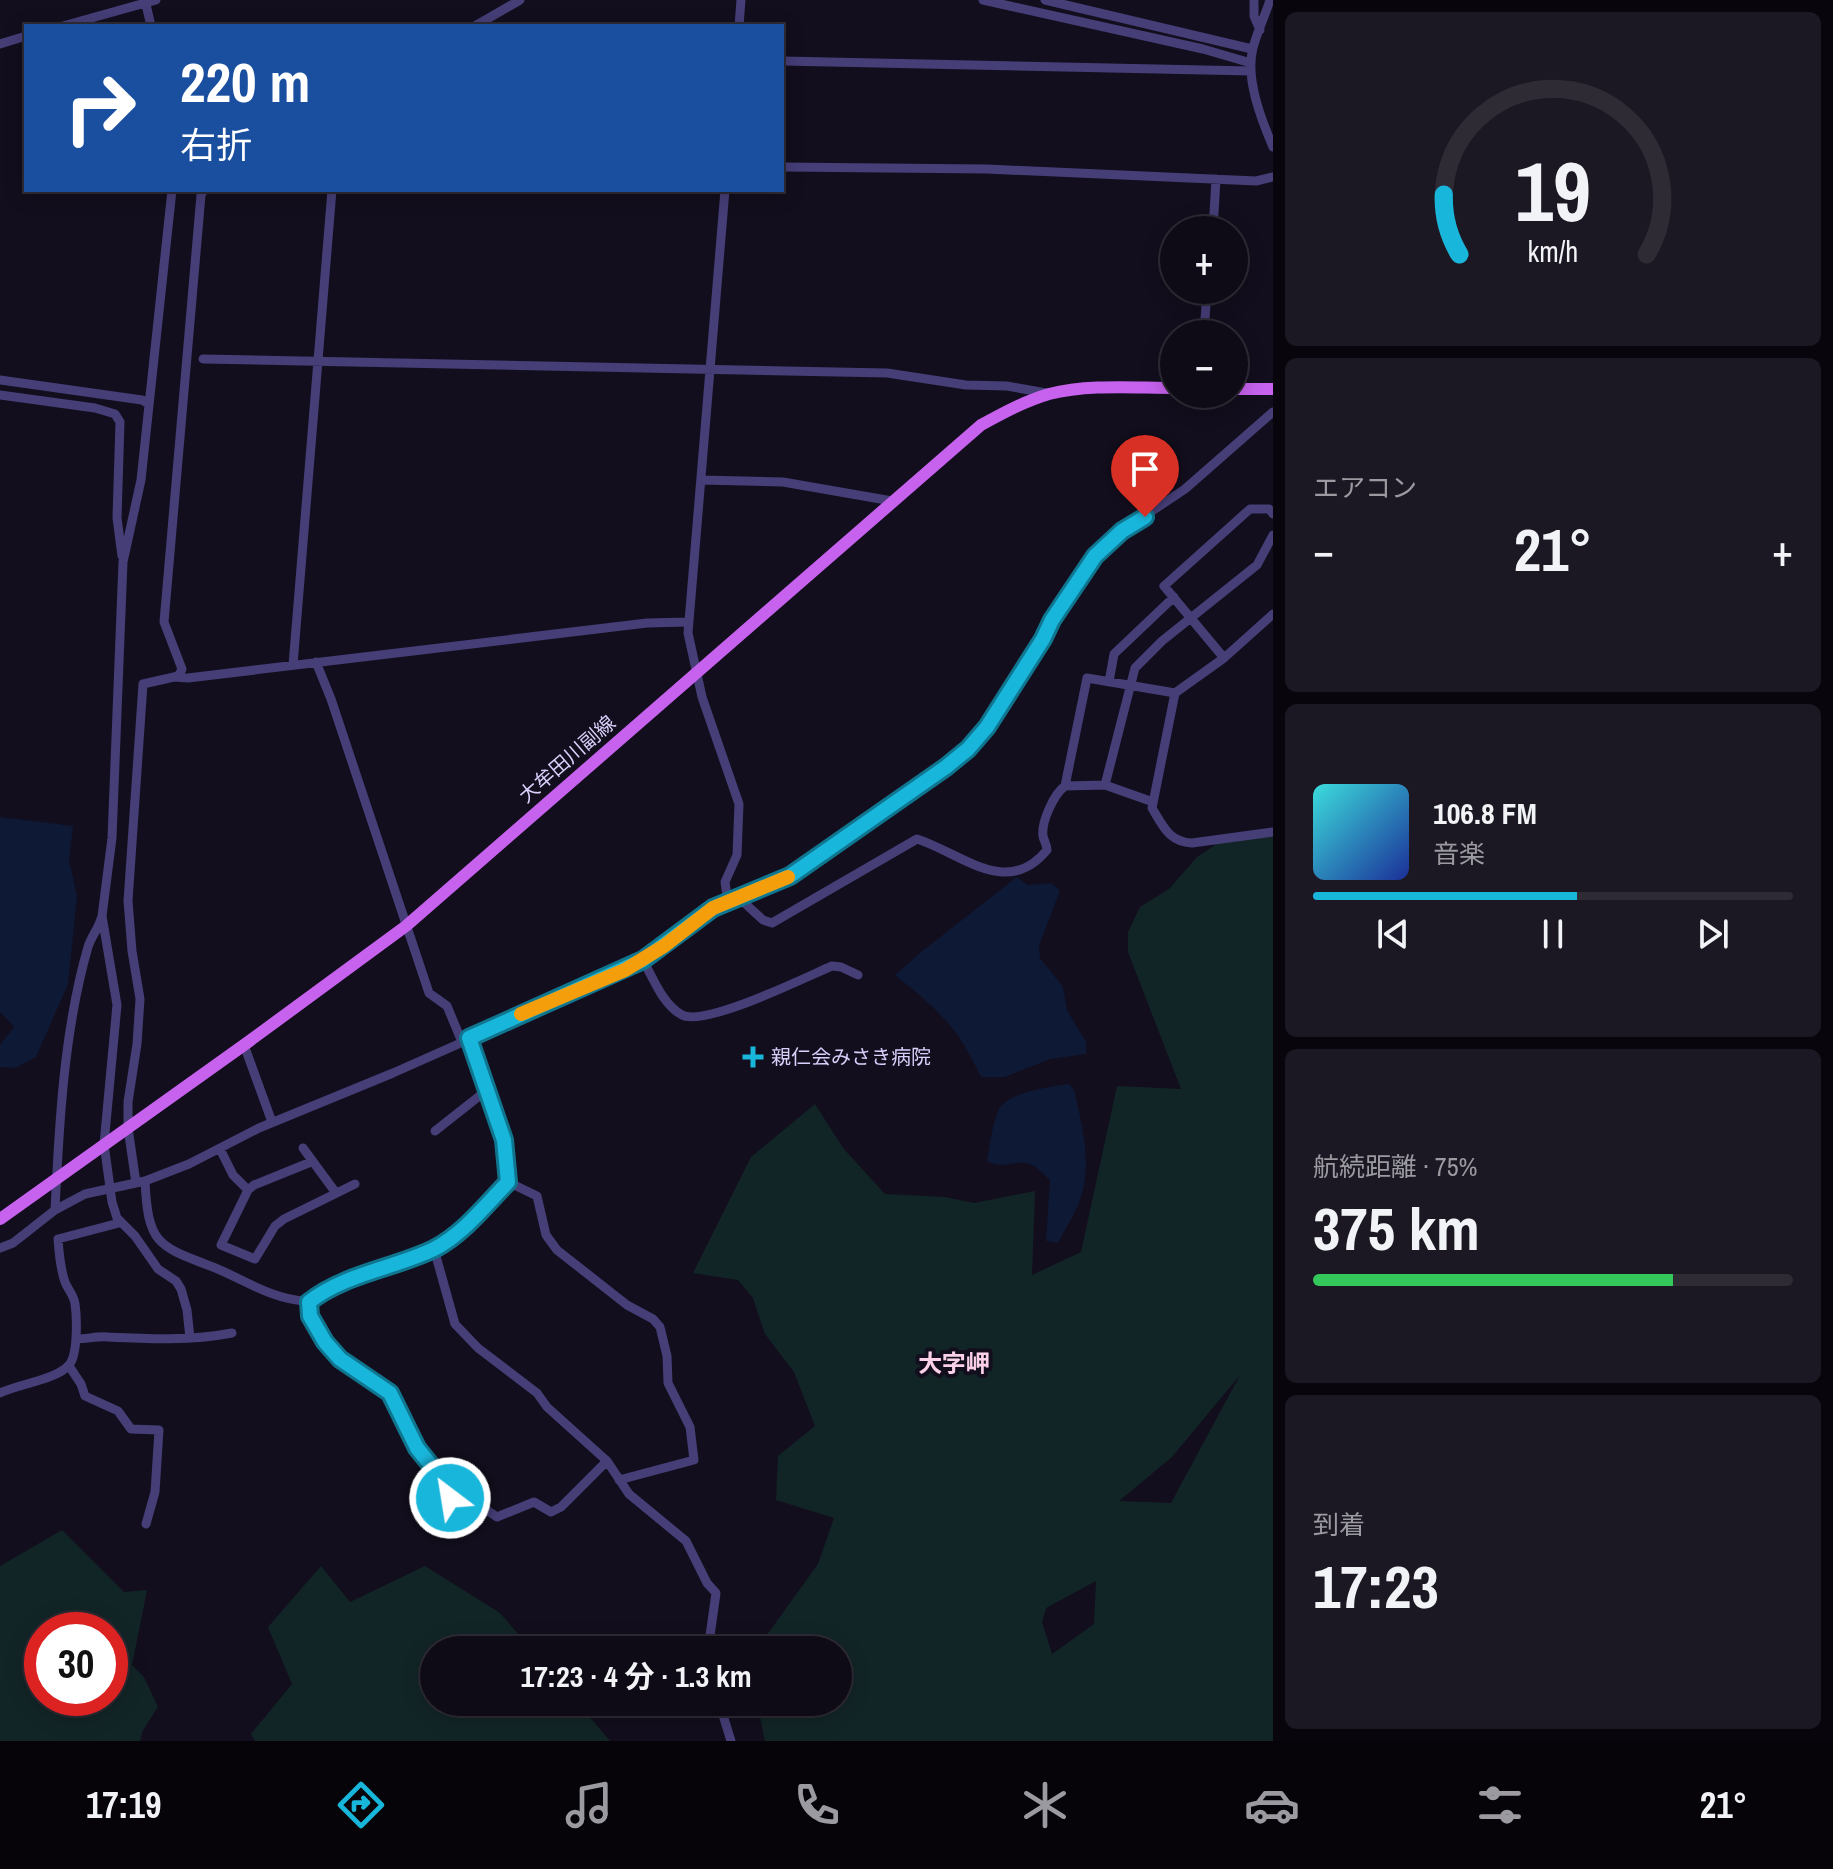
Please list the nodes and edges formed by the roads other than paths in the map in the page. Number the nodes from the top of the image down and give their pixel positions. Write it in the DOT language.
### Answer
graph roads {
  1 [pos="520,0"];
  2 [pos="741,0"];
  3 [pos="983,0"];
  4 [pos="1045,0"];
  5 [pos="1254,0"];
  6 [pos="1270,0"];
  7 [pos="150,1"];
  8 [pos="70,24"];
  9 [pos="151,24"];
  10 [pos="478,24"];
  11 [pos="739,24"];
  12 [pos="1260,30"];
  13 [pos="24,37"];
  14 [pos="0,44"];
  15 [pos="1252,49"];
  16 [pos="784,61"];
  17 [pos="1251,67"];
  18 [pos="1273,147"];
  19 [pos="784,167"];
  20 [pos="1273,177"];
  21 [pos="1216,179"];
  22 [pos="172,192"];
  23 [pos="203,192"];
  24 [pos="332,192"];
  25 [pos="725,192"];
  26 [pos="1214,216"];
  27 [pos="203,359"];
  28 [pos="317,361"];
  29 [pos="710,368"];
  30 [pos="0,380"];
  31 [pos="1160,388"];
  32 [pos="1248,389"];
  33 [pos="1273,389"];
  34 [pos="1050,394"];
  35 [pos="0,395"];
  36 [pos="149,404"];
  37 [pos="1273,412"];
  38 [pos="701,480"];
  39 [pos="892,501"];
  40 [pos="1273,514"];
  41 [pos="1273,535"];
  42 [pos="123,562"];
  43 [pos="1174,597"];
  44 [pos="1191,618"];
  45 [pos="1271,621"];
  46 [pos="689,622"];
  47 [pos="1224,658"];
  48 [pos="316,662"];
  49 [pos="293,665"];
  50 [pos="696,673"];
  51 [pos="174,677"];
  52 [pos="1109,682"];
  53 [pos="1130,686"];
  54 [pos="1175,693"];
  55 [pos="1105,785"];
  56 [pos="1065,786"];
  57 [pos="1153,802"];
  58 [pos="1273,832"];
  59 [pos="739,898"];
  60 [pos="728,903"];
  61 [pos="102,916"];
  62 [pos="406,926"];
  63 [pos="643,960"];
  64 [pos="858,975"];
  65 [pos="465,1040"];
  66 [pos="244,1045"];
  67 [pos="487,1090"];
  68 [pos="272,1122"];
  69 [pos="126,1129"];
  70 [pos="435,1131"];
  71 [pos="106,1143"];
  72 [pos="225,1147"];
  73 [pos="303,1148"];
  74 [pos="311,1162"];
  75 [pos="56,1180"];
  76 [pos="140,1182"];
  77 [pos="508,1182"];
  78 [pos="355,1184"];
  79 [pos="112,1188"];
  80 [pos="248,1190"];
  81 [pos="336,1193"];
  82 [pos="55,1210"];
  83 [pos="0,1219"];
  84 [pos="119,1223"];
  85 [pos="0,1248"];
  86 [pos="434,1249"];
  87 [pos="309,1302"];
  88 [pos="232,1333"];
  89 [pos="190,1338"];
  90 [pos="77,1339"];
  91 [pos="69,1366"];
  92 [pos="0,1393"];
  93 [pos="607,1461"];
  94 [pos="619,1480"];
  95 [pos="146,1524"];
  96 [pos="710,1636"];
  97 [pos="723,1716"];
  98 [pos="731,1741"];
  1 -- 10 [label="street"];
  2 -- 11 [label="street"];
  3 -- 17 [label="street"];
  4 -- 15 [label="street"];
  5 -- 12 [label="street"];
  6 -- 12 [label="street"];
  7 -- 8 [label="street"];
  7 -- 9 [label="street"];
  12 -- 15 [label="street"];
  13 -- 14 [label="street"];
  15 -- 17 [label="street"];
  16 -- 17 [label="street"];
  17 -- 18 [label="street"];
  19 -- 21 [label="street"];
  20 -- 21 [label="street"];
  21 -- 26 [label="street"];
  22 -- 36 [label="street"];
  23 -- 51 [label="street"];
  24 -- 28 [label="street"];
  25 -- 29 [label="street"];
  27 -- 28 [label="street"];
  28 -- 29 [label="street"];
  28 -- 49 [label="street"];
  29 -- 34 [label="street"];
  29 -- 38 [label="street"];
  30 -- 36 [label="street"];
  31 -- 34 [label="main road, 大牟田川副線"];
  32 -- 33 [label="main road"];
  34 -- 39 [label="main road, 大牟田川副線"];
  35 -- 42 [label="street"];
  36 -- 42 [label="street"];
  37 -- 59 [label="street"];
  38 -- 39 [label="street"];
  38 -- 46 [label="street"];
  39 -- 50 [label="main road, 大牟田川副線"];
  40 -- 43 [label="street"];
  41 -- 44 [label="street"];
  42 -- 61 [label="street"];
  43 -- 44 [label="street"];
  43 -- 52 [label="street"];
  44 -- 47 [label="street"];
  44 -- 53 [label="street"];
  45 -- 47 [label="street"];
  46 -- 48 [label="street"];
  46 -- 50 [label="street"];
  47 -- 54 [label="street"];
  48 -- 49 [label="street"];
  48 -- 62 [label="street"];
  49 -- 51 [label="street"];
  50 -- 60 [label="street"];
  50 -- 62 [label="main road, 大牟田川副線"];
  51 -- 69 [label="street"];
  52 -- 53 [label="street"];
  52 -- 56 [label="street"];
  53 -- 54 [label="street"];
  53 -- 55 [label="street"];
  54 -- 57 [label="street"];
  55 -- 56 [label="street"];
  55 -- 57 [label="street"];
  56 -- 59 [label="street"];
  57 -- 58 [label="street"];
  59 -- 60 [label="street"];
  60 -- 63 [label="street"];
  61 -- 71 [label="street"];
  61 -- 75 [label="street"];
  62 -- 65 [label="street"];
  62 -- 66 [label="main road, 大牟田川副線"];
  63 -- 64 [label="street"];
  63 -- 65 [label="street"];
  65 -- 67 [label="street"];
  65 -- 68 [label="street"];
  66 -- 68 [label="street"];
  66 -- 69 [label="main road, 大牟田川副線"];
  67 -- 70 [label="street"];
  67 -- 77 [label="street"];
  68 -- 72 [label="street"];
  69 -- 71 [label="main road, 大牟田川副線"];
  69 -- 76 [label="street"];
  71 -- 75 [label="main road, 大牟田川副線"];
  71 -- 79 [label="street"];
  72 -- 76 [label="street"];
  72 -- 80 [label="street"];
  73 -- 74 [label="street"];
  74 -- 80 [label="street"];
  74 -- 81 [label="street"];
  75 -- 82 [label="street"];
  75 -- 83 [label="main road, 大牟田川副線"];
  76 -- 79 [label="street"];
  76 -- 87 [label="street"];
  77 -- 86 [label="street"];
  77 -- 94 [label="street"];
  78 -- 81 [label="street"];
  79 -- 82 [label="street"];
  79 -- 84 [label="street"];
  80 -- 81 [label="street"];
  82 -- 85 [label="street"];
  84 -- 89 [label="street"];
  84 -- 90 [label="street"];
  86 -- 87 [label="street"];
  86 -- 93 [label="street"];
  87 -- 93 [label="street"];
  88 -- 89 [label="street"];
  89 -- 90 [label="street"];
  90 -- 91 [label="street"];
  91 -- 92 [label="street"];
  91 -- 95 [label="street"];
  93 -- 94 [label="street"];
  94 -- 96 [label="street"];
  97 -- 98 [label="street"];
}
